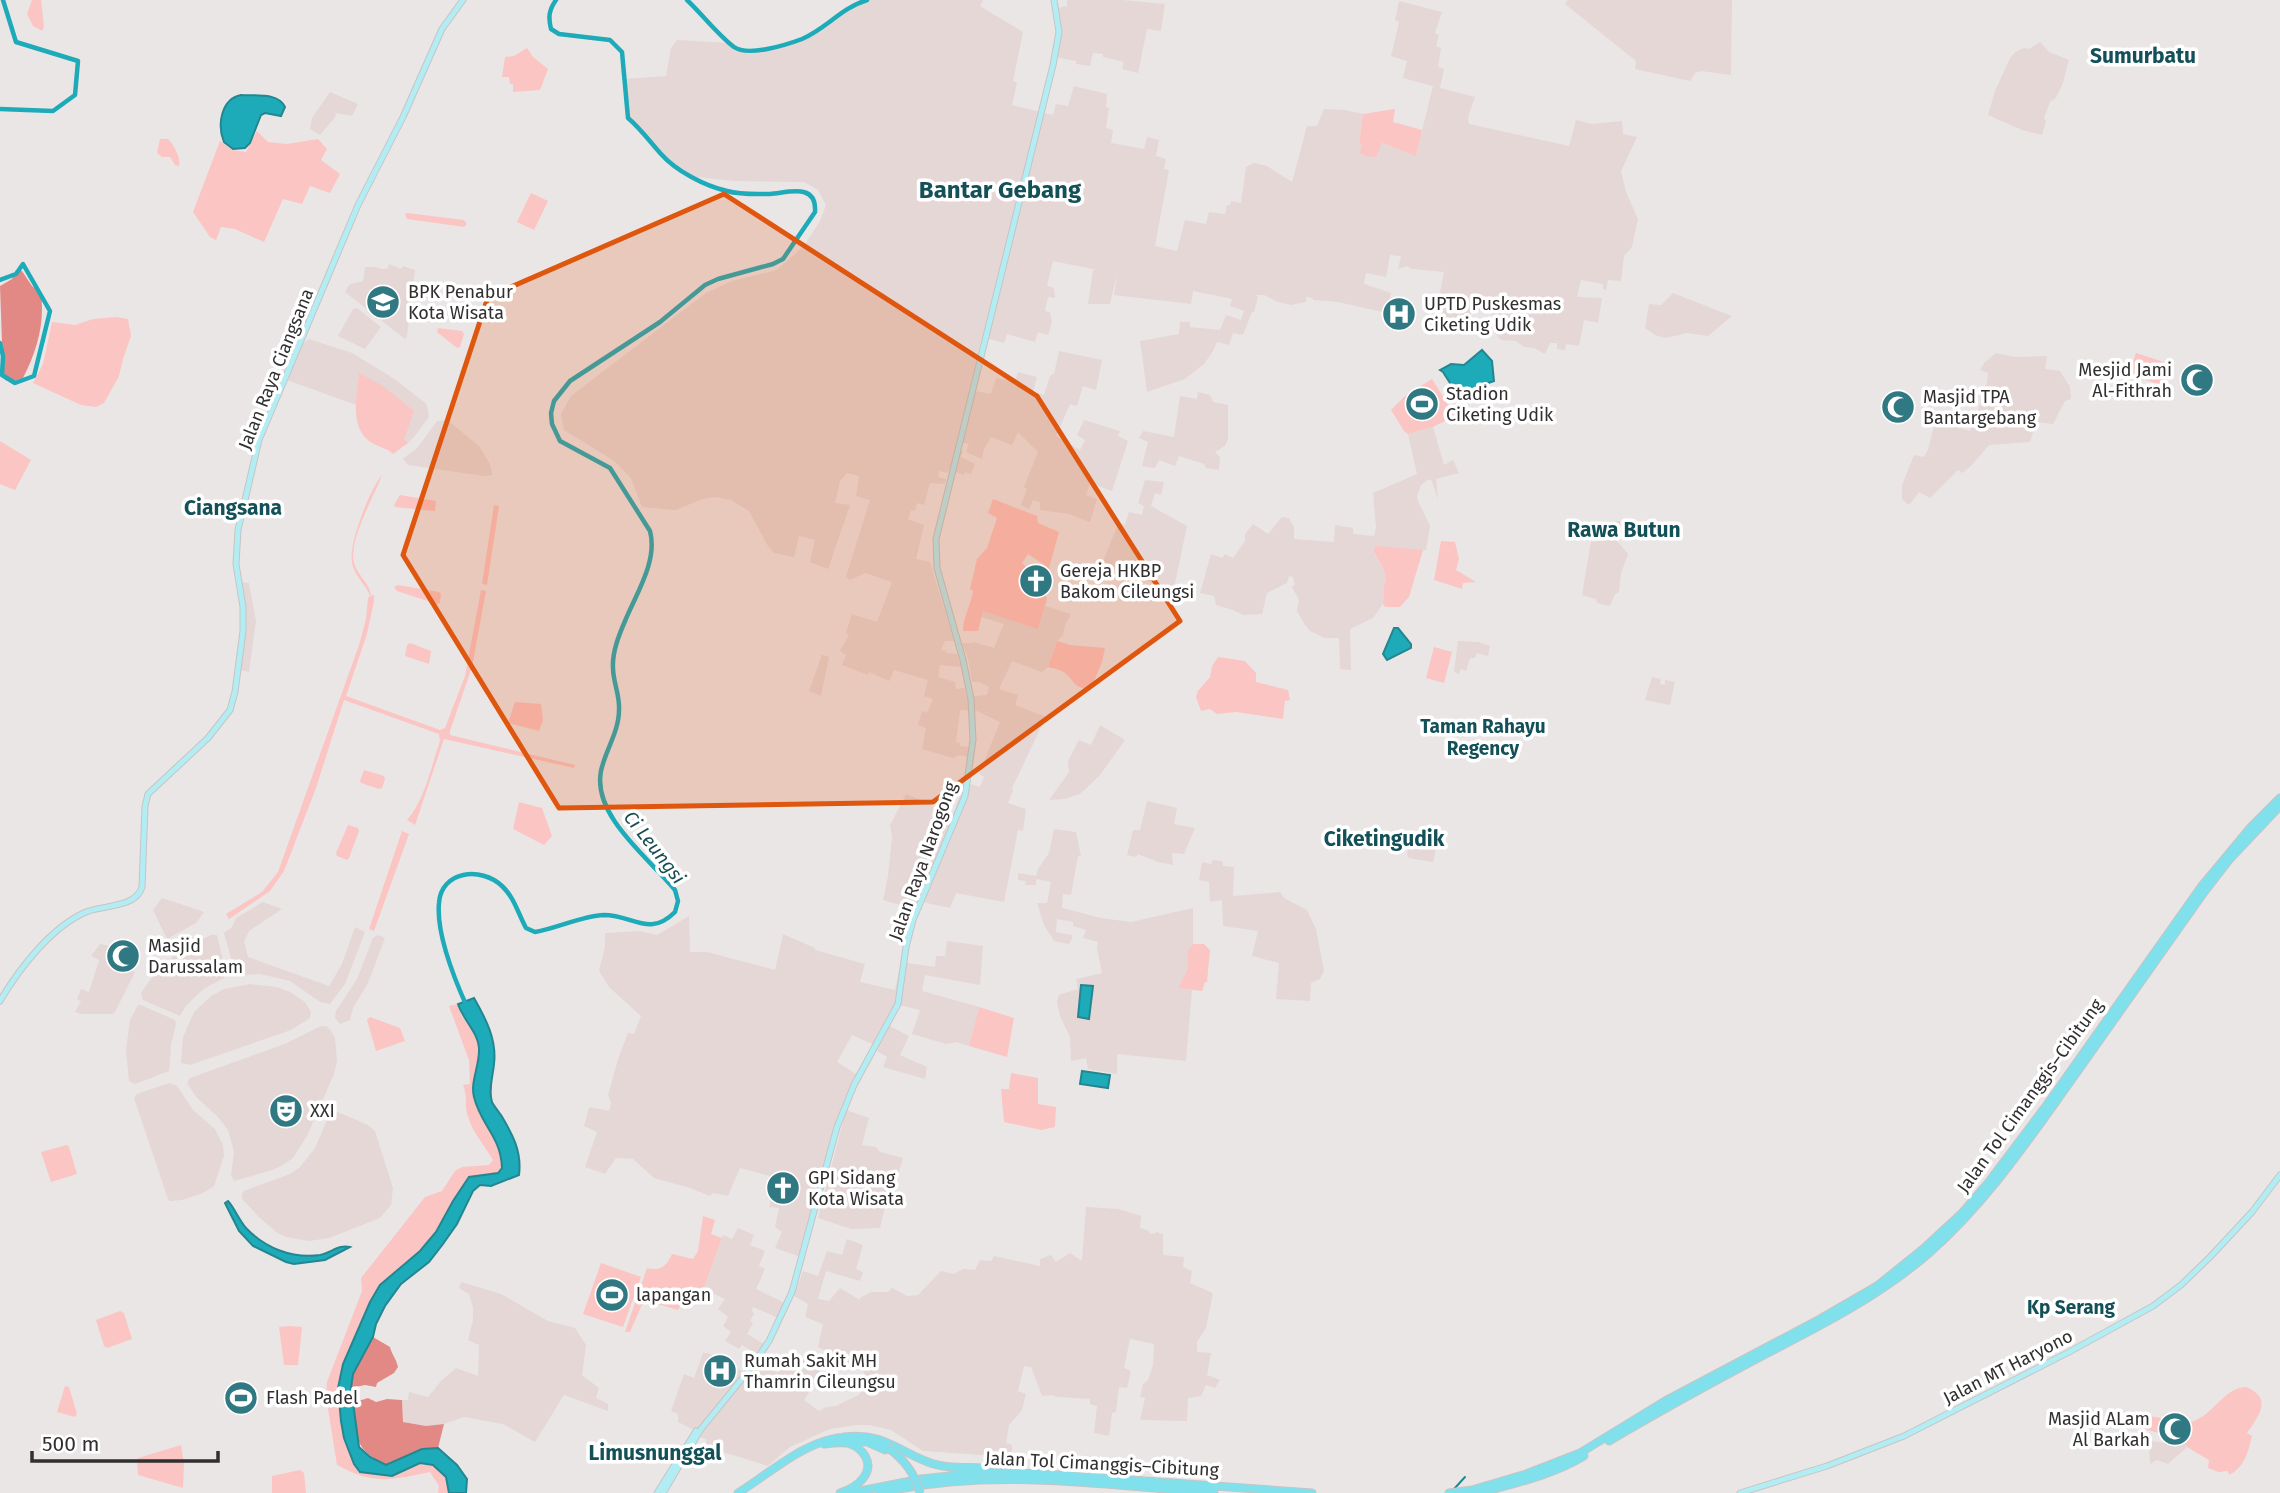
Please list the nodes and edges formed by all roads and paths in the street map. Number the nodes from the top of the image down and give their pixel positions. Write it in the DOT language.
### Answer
graph roads {
  1 [pos="463,0"];
  2 [pos="1054,0"];
  3 [pos="2280,798"];
  4 [pos="2280,807"];
  5 [pos="0,1001"];
  6 [pos="2280,1175"];
  7 [pos="740,1381"];
  8 [pos="844,1437"];
  9 [pos="824,1444"];
  10 [pos="886,1448"];
  11 [pos="1047,1474"];
  12 [pos="962,1480"];
  13 [pos="657,1493"];
  14 [pos="663,1493"];
  15 [pos="738,1493"];
  16 [pos="746,1493"];
  17 [pos="840,1493"];
  18 [pos="850,1493"];
  19 [pos="880,1493"];
  20 [pos="905,1493"];
  21 [pos="919,1493"];
  22 [pos="1214,1493"];
  23 [pos="1312,1493"];
  24 [pos="1449,1493"];
  25 [pos="1480,1493"];
  26 [pos="1740,1493"];
  1 -- 5 [label="main road, Jalan Raya Ciangsana"];
  2 -- 7 [label="main road, Jalan Raya Narogong"];
  3 -- 24 [label="highway, Jalan Tol Cimanggis–Cibitung"];
  4 -- 25 [label="highway, Jalan Tol Cimanggis–Cibitung"];
  6 -- 26 [label="main road, Jalan MT Haryono"];
  7 -- 13 [label="main road, Jalan Raya Narogong"];
  7 -- 14 [label="main road, Jalan Raya Narogong"];
  8 -- 10 [label="highway"];
  8 -- 11 [label="highway"];
  8 -- 15 [label="highway"];
  9 -- 10 [label="highway"];
  9 -- 16 [label="highway"];
  9 -- 17 [label="highway"];
  10 -- 21 [label="highway, bridge"];
  11 -- 18 [label="highway, Jalan Tol Cimanggis–Cibitung"];
  11 -- 23 [label="highway, Jalan Tol Cimanggis–Cibitung"];
  12 -- 19 [label="highway, Jalan Tol Cimanggis–Cibitung"];
  12 -- 20 [label="highway"];
  12 -- 22 [label="highway, Jalan Tol Cimanggis–Cibitung"];
}
